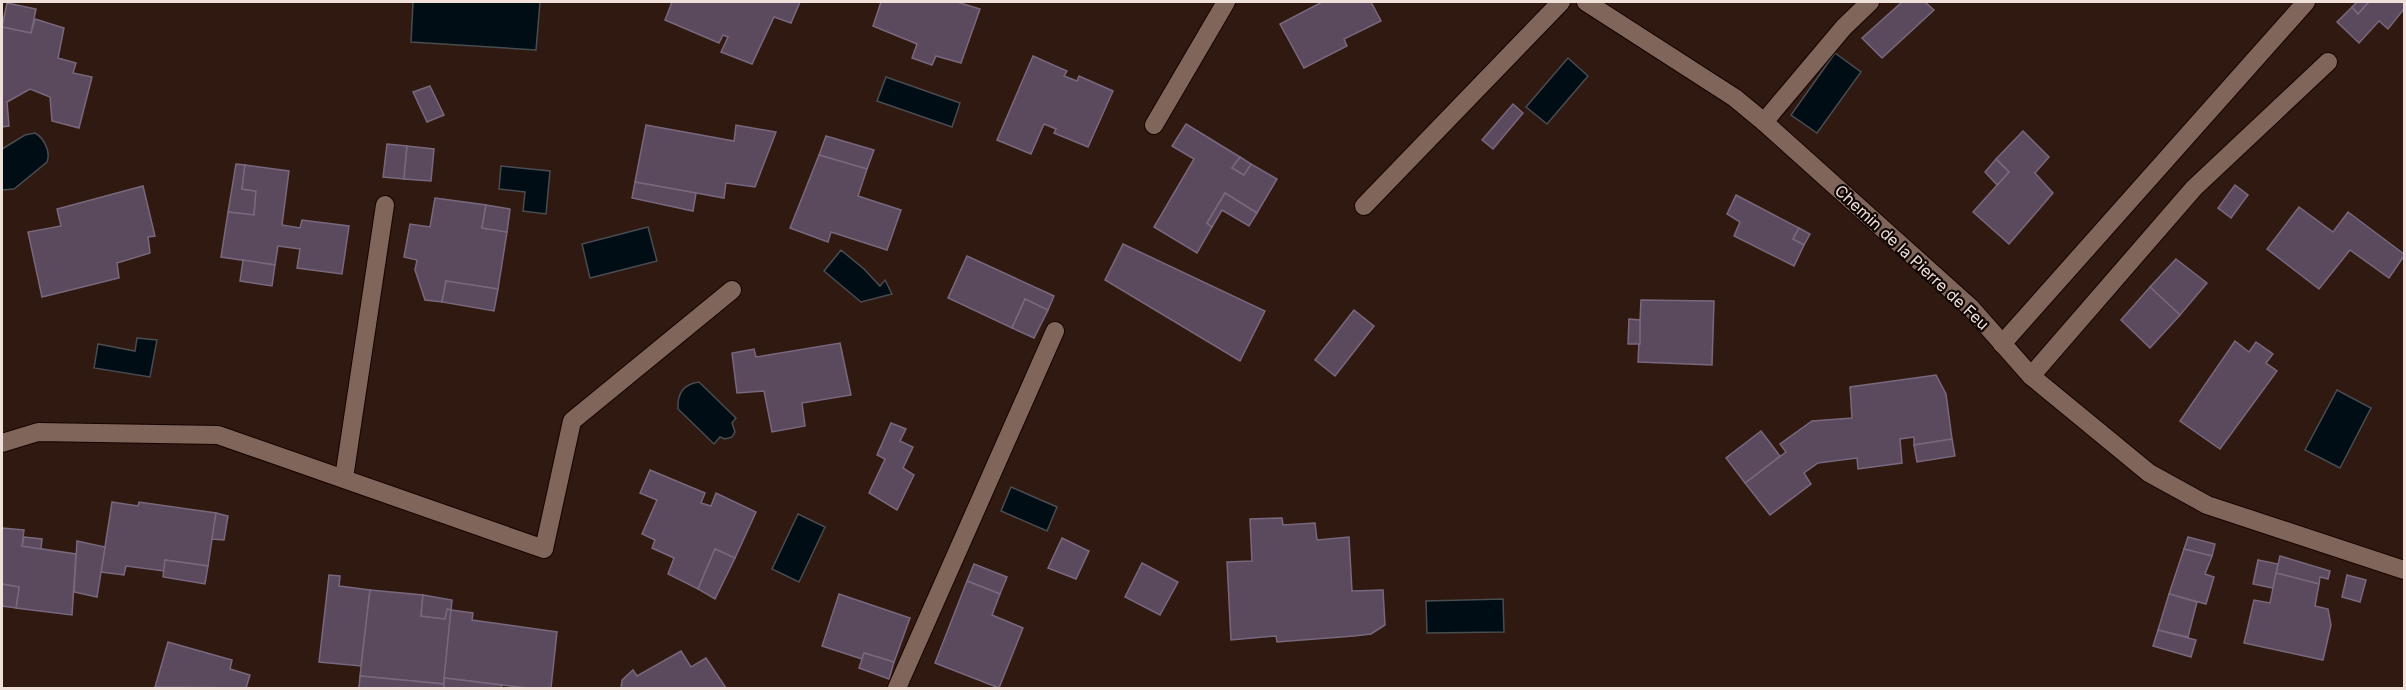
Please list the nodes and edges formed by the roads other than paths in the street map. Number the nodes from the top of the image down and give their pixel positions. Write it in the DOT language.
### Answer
graph roads {
  1 [pos="1226,2"];
  2 [pos="1561,2"];
  3 [pos="1586,2"];
  4 [pos="1870,2"];
  5 [pos="2306,2"];
  6 [pos="2328,62"];
  7 [pos="1764,122"];
  8 [pos="1154,125"];
  9 [pos="385,205"];
  10 [pos="1364,206"];
  11 [pos="732,290"];
  12 [pos="1055,331"];
  13 [pos="2002,344"];
  14 [pos="2031,376"];
  15 [pos="2,443"];
  16 [pos="344,478"];
  17 [pos="2404,570"];
  18 [pos="897,688"];
  1 -- 8 [label="street"];
  2 -- 10 [label="street"];
  3 -- 7 [label="street, Chemin de la Pierre de Feu"];
  4 -- 7 [label="street"];
  5 -- 13 [label="street"];
  6 -- 14 [label="street"];
  7 -- 13 [label="street, Chemin de la Pierre de Feu"];
  9 -- 16 [label="street"];
  11 -- 16 [label="street"];
  12 -- 18 [label="street"];
  13 -- 14 [label="street, Chemin de la Pierre de Feu"];
  14 -- 17 [label="street, Chemin de la Pierre de Feu"];
  15 -- 16 [label="street"];
}
